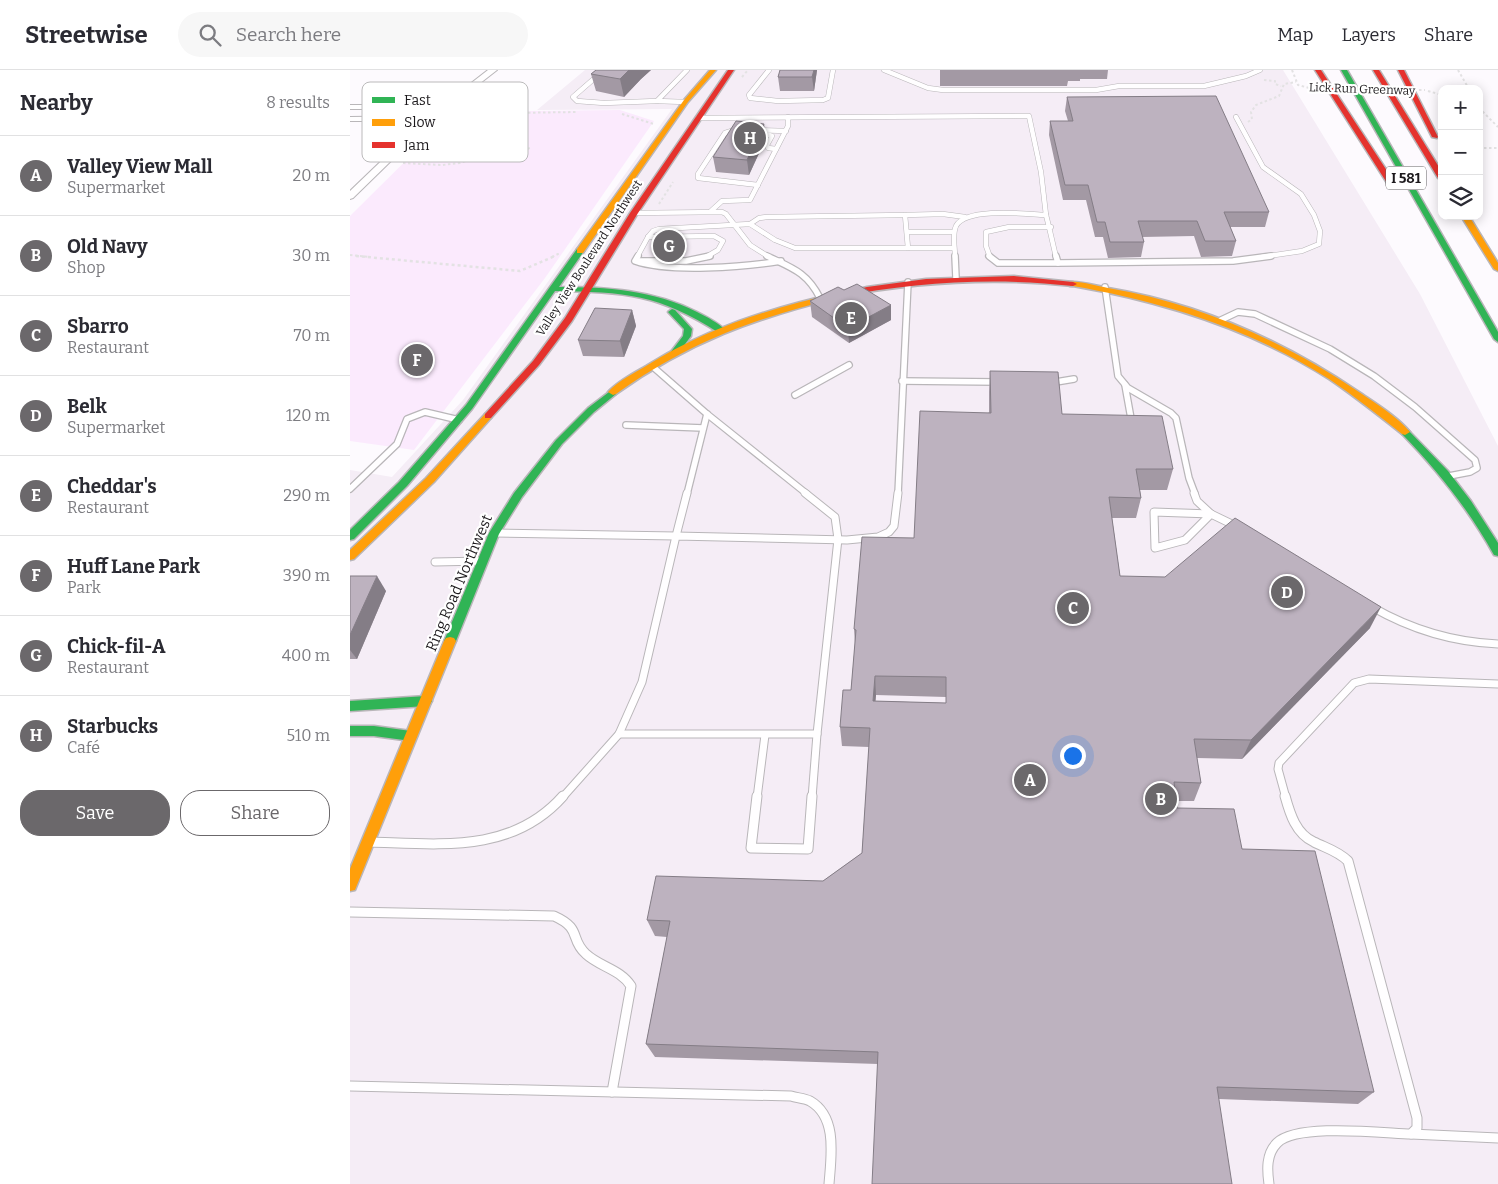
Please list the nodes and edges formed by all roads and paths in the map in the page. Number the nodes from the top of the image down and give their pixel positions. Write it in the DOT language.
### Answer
graph roads {
  1 [pos="493,70"];
  2 [pos="604,70"];
  3 [pos="687,70"];
  4 [pos="713,70"];
  5 [pos="720,70"];
  6 [pos="732,70"];
  7 [pos="769,70"];
  8 [pos="833,70"];
  9 [pos="884,70"];
  10 [pos="1260,70"];
  11 [pos="1292,70"];
  12 [pos="1318,70"];
  13 [pos="1344,70"];
  14 [pos="1376,70"];
  15 [pos="1401,70"];
  16 [pos="1458,70"];
  17 [pos="1251,74"];
  18 [pos="477,82"];
  19 [pos="1296,82"];
  20 [pos="1467,85"];
  21 [pos="1281,86"];
  22 [pos="1438,94"];
  23 [pos="657,101"];
  24 [pos="685,102"];
  25 [pos="577,112"];
  26 [pos="616,112"];
  27 [pos="1483,112"];
  28 [pos="528,113"];
  29 [pos="788,117"];
  30 [pos="698,118"];
  31 [pos="1236,118"];
  32 [pos="658,123"];
  33 [pos="1241,126"];
  34 [pos="1498,127"];
  35 [pos="786,131"];
  36 [pos="742,132"];
  37 [pos="753,132"];
  38 [pos="725,133"];
  39 [pos="1438,142"];
  40 [pos="1483,148"];
  41 [pos="1498,148"];
  42 [pos="776,149"];
  43 [pos="385,162"];
  44 [pos="459,162"];
  45 [pos="403,163"];
  46 [pos="1440,175"];
  47 [pos="758,184"];
  48 [pos="1399,194"];
  49 [pos="350,196"];
  50 [pos="711,211"];
  51 [pos="634,213"];
  52 [pos="905,215"];
  53 [pos="1046,215"];
  54 [pos="1414,216"];
  55 [pos="965,217"];
  56 [pos="1467,220"];
  57 [pos="750,224"];
  58 [pos="735,226"];
  59 [pos="1051,227"];
  60 [pos="907,232"];
  61 [pos="954,232"];
  62 [pos="648,237"];
  63 [pos="908,248"];
  64 [pos="954,248"];
  65 [pos="350,255"];
  66 [pos="559,260"];
  67 [pos="635,261"];
  68 [pos="781,261"];
  69 [pos="1058,263"];
  70 [pos="1498,269"];
  71 [pos="956,278"];
  72 [pos="908,282"];
  73 [pos="1468,287"];
  74 [pos="1105,288"];
  75 [pos="554,289"];
  76 [pos="586,292"];
  77 [pos="820,298"];
  78 [pos="672,312"];
  79 [pos="695,312"];
  80 [pos="755,318"];
  81 [pos="1221,320"];
  82 [pos="722,331"];
  83 [pos="709,337"];
  84 [pos="1498,339"];
  85 [pos="672,355"];
  86 [pos="849,365"];
  87 [pos="652,366"];
  88 [pos="1074,379"];
  89 [pos="902,380"];
  90 [pos="1007,382"];
  91 [pos="1044,383"];
  92 [pos="1124,385"];
  93 [pos="795,395"];
  94 [pos="707,414"];
  95 [pos="459,420"];
  96 [pos="626,426"];
  97 [pos="703,428"];
  98 [pos="1133,429"];
  99 [pos="1449,476"];
  100 [pos="350,488"];
  101 [pos="395,514"];
  102 [pos="1212,514"];
  103 [pos="1248,532"];
  104 [pos="494,533"];
  105 [pos="350,536"];
  106 [pos="676,536"];
  107 [pos="838,539"];
  108 [pos="1498,552"];
  109 [pos="350,556"];
  110 [pos="483,561"];
  111 [pos="435,562"];
  112 [pos="1362,602"];
  113 [pos="1498,644"];
  114 [pos="1498,684"];
  115 [pos="426,701"];
  116 [pos="350,706"];
  117 [pos="350,731"];
  118 [pos="619,734"];
  119 [pos="817,734"];
  120 [pos="765,735"];
  121 [pos="411,736"];
  122 [pos="367,842"];
  123 [pos="350,885"];
  124 [pos="350,912"];
  125 [pos="350,1086"];
  126 [pos="612,1092"];
  127 [pos="1411,1134"];
  128 [pos="1498,1138"];
  129 [pos="829,1184"];
  130 [pos="1270,1184"];
  1 -- 18 [label="street"];
  2 -- 23 [label="lane"];
  3 -- 23 [label="lane"];
  4 -- 24 [label="main road, Valley View Boulevard Northwest"];
  5 -- 30 [label="main road"];
  6 -- 30 [label="main road, Valley View Boulevard Northwest"];
  7 -- 8 [label="lane"];
  9 -- 17 [label="lane"];
  10 -- 17 [label="lane"];
  11 -- 19 [label="path, Lick Run Greenway"];
  12 -- 48 [label="main road"];
  13 -- 73 [label="main road, I 581"];
  14 -- 46 [label="main road, I 581"];
  15 -- 39 [label="main road"];
  16 -- 20 [label="path"];
  17 -- 21 [label="path"];
  19 -- 21 [label="path"];
  19 -- 22 [label="path, Lick Run Greenway, bridge"];
  21 -- 33 [label="path"];
  23 -- 24 [label="lane"];
  24 -- 75 [label="main road, Valley View Boulevard Northwest"];
  25 -- 28 [label="path"];
  26 -- 32 [label="path"];
  27 -- 34 [label="path"];
  29 -- 30 [label="lane"];
  29 -- 35 [label="lane"];
  29 -- 53 [label="lane"];
  30 -- 51 [label="main road, Valley View Boulevard Northwest"];
  31 -- 33 [label="lane"];
  33 -- 69 [label="lane"];
  35 -- 38 [label="lane"];
  35 -- 42 [label="lane"];
  36 -- 38 [label="lane"];
  37 -- 42 [label="lane"];
  38 -- 47 [label="lane"];
  40 -- 41 [label="path"];
  42 -- 47 [label="lane"];
  43 -- 49 [label="street"];
  44 -- 45 [label="path"];
  47 -- 50 [label="lane"];
  50 -- 51 [label="lane"];
  50 -- 58 [label="lane"];
  51 -- 76 [label="main road, Valley View Boulevard Northwest"];
  52 -- 55 [label="lane"];
  52 -- 57 [label="lane"];
  52 -- 60 [label="lane"];
  53 -- 55 [label="lane"];
  53 -- 59 [label="lane"];
  54 -- 73 [label="main road"];
  55 -- 61 [label="lane"];
  56 -- 70 [label="main road"];
  57 -- 58 [label="lane"];
  57 -- 63 [label="lane"];
  58 -- 62 [label="lane"];
  58 -- 68 [label="lane"];
  59 -- 69 [label="lane"];
  59 -- 69 [label="lane"];
  60 -- 61 [label="lane"];
  60 -- 63 [label="lane"];
  61 -- 64 [label="lane"];
  62 -- 67 [label="lane"];
  62 -- 67 [label="lane"];
  63 -- 64 [label="lane"];
  64 -- 71 [label="lane"];
  65 -- 66 [label="path"];
  67 -- 68 [label="lane"];
  68 -- 77 [label="lane"];
  71 -- 72 [label="main road, Ring Road Northwest"];
  71 -- 74 [label="main road, Ring Road Northwest"];
  72 -- 77 [label="main road, Ring Road Northwest"];
  72 -- 89 [label="lane"];
  73 -- 84 [label="main road, I 581"];
  74 -- 81 [label="main road, Ring Road Northwest"];
  74 -- 92 [label="lane"];
  75 -- 76 [label="main road"];
  75 -- 95 [label="main road, Valley View Boulevard Northwest"];
  76 -- 78 [label="main road"];
  76 -- 79 [label="main road"];
  76 -- 101 [label="main road, Valley View Boulevard Northwest"];
  77 -- 80 [label="main road, Ring Road Northwest"];
  78 -- 83 [label="main road"];
  78 -- 85 [label="main road"];
  79 -- 80 [label="main road"];
  79 -- 82 [label="main road"];
  80 -- 82 [label="main road, Ring Road Northwest"];
  81 -- 99 [label="main road, Ring Road Northwest"];
  81 -- 99 [label="lane"];
  82 -- 83 [label="main road, Ring Road Northwest"];
  83 -- 85 [label="main road, Ring Road Northwest"];
  85 -- 87 [label="main road, Ring Road Northwest"];
  86 -- 93 [label="lane"];
  87 -- 94 [label="lane"];
  87 -- 104 [label="main road, Ring Road Northwest"];
  88 -- 91 [label="lane"];
  89 -- 90 [label="lane"];
  89 -- 107 [label="lane"];
  92 -- 98 [label="lane"];
  92 -- 102 [label="lane"];
  94 -- 97 [label="lane"];
  94 -- 107 [label="lane"];
  95 -- 100 [label="lane"];
  95 -- 101 [label="main road"];
  95 -- 105 [label="main road, Valley View Boulevard Northwest"];
  96 -- 97 [label="lane"];
  97 -- 106 [label="lane"];
  99 -- 108 [label="main road, Ring Road Northwest"];
  101 -- 109 [label="main road, Valley View Boulevard Northwest"];
  102 -- 102 [label="lane"];
  102 -- 103 [label="lane"];
  104 -- 106 [label="lane"];
  104 -- 110 [label="main road, Ring Road Northwest"];
  106 -- 107 [label="lane"];
  106 -- 118 [label="lane"];
  107 -- 119 [label="lane"];
  110 -- 111 [label="lane"];
  110 -- 115 [label="main road, Ring Road Northwest"];
  112 -- 113 [label="lane"];
  114 -- 127 [label="lane"];
  115 -- 116 [label="main road"];
  115 -- 121 [label="main road, Ring Road Northwest"];
  117 -- 121 [label="main road"];
  118 -- 120 [label="lane"];
  118 -- 122 [label="lane"];
  119 -- 120 [label="lane"];
  119 -- 120 [label="lane"];
  121 -- 122 [label="main road, Ring Road Northwest"];
  122 -- 123 [label="main road, Ring Road Northwest"];
  124 -- 126 [label="lane"];
  125 -- 126 [label="lane"];
  126 -- 129 [label="lane"];
  127 -- 128 [label="lane"];
  127 -- 130 [label="lane"];
}
